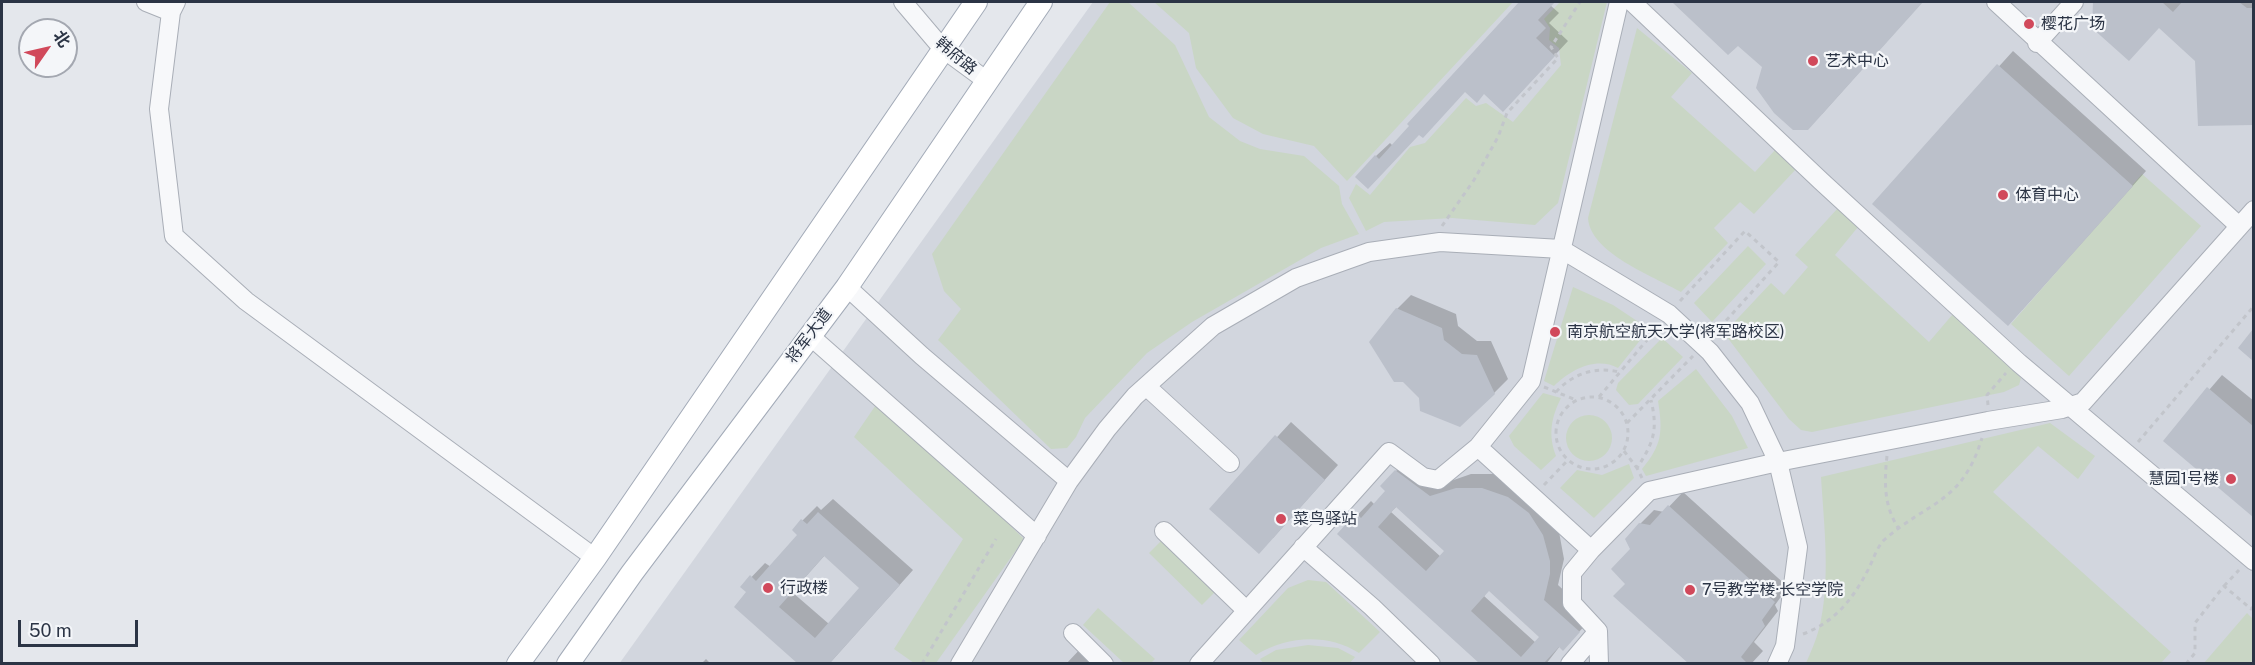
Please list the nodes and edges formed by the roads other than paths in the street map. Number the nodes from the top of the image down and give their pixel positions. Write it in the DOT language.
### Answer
graph roads {
  1 [pos="146,2"];
  2 [pos="903,2"];
  3 [pos="976,2"];
  4 [pos="1041,2"];
  5 [pos="1619,2"];
  6 [pos="1632,2"];
  7 [pos="1996,2"];
  8 [pos="2074,2"];
  9 [pos="173,7"];
  10 [pos="2037,43"];
  11 [pos="942,48"];
  12 [pos="987,81"];
  13 [pos="2253,210"];
  14 [pos="2239,226"];
  15 [pos="1561,249"];
  16 [pos="847,287"];
  17 [pos="809,335"];
  18 [pos="1146,386"];
  19 [pos="2069,407"];
  20 [pos="1478,447"];
  21 [pos="1778,462"];
  22 [pos="1230,463"];
  23 [pos="1069,481"];
  24 [pos="1164,531"];
  25 [pos="1037,536"];
  26 [pos="1303,548"];
  27 [pos="1591,550"];
  28 [pos="595,558"];
  29 [pos="2247,565"];
  30 [pos="1246,610"];
  31 [pos="1598,631"];
  32 [pos="1073,633"];
  33 [pos="518,663"];
  34 [pos="568,663"];
  35 [pos="960,663"];
  36 [pos="1104,663"];
  37 [pos="1199,663"];
  38 [pos="1431,663"];
  39 [pos="1570,663"];
  40 [pos="1599,663"];
  41 [pos="1777,663"];
  1 -- 9 [label="street"];
  2 -- 11 [label="street, 韩府路"];
  3 -- 11 [label="main road"];
  4 -- 12 [label="main road, 将军大道"];
  5 -- 15 [label="street"];
  6 -- 19 [label="street"];
  7 -- 10 [label="street"];
  8 -- 10 [label="street"];
  9 -- 28 [label="street"];
  10 -- 14 [label="street"];
  11 -- 12 [label="street, 韩府路"];
  11 -- 28 [label="main road"];
  12 -- 16 [label="main road, 将军大道"];
  13 -- 14 [label="street"];
  14 -- 19 [label="street"];
  15 -- 18 [label="street"];
  15 -- 20 [label="street"];
  15 -- 21 [label="street"];
  16 -- 17 [label="main road, 将军大道"];
  16 -- 23 [label="street"];
  17 -- 25 [label="street"];
  17 -- 34 [label="main road, 将军大道"];
  18 -- 22 [label="street"];
  18 -- 23 [label="street"];
  19 -- 21 [label="street"];
  19 -- 29 [label="street"];
  20 -- 26 [label="street"];
  20 -- 27 [label="street"];
  21 -- 27 [label="street"];
  21 -- 41 [label="street"];
  23 -- 25 [label="street"];
  24 -- 30 [label="street"];
  25 -- 35 [label="street"];
  26 -- 30 [label="street"];
  26 -- 38 [label="street"];
  27 -- 31 [label="street"];
  28 -- 33 [label="main road"];
  30 -- 37 [label="street"];
  31 -- 39 [label="street"];
  31 -- 40 [label="street"];
  32 -- 36 [label="street"];
}
